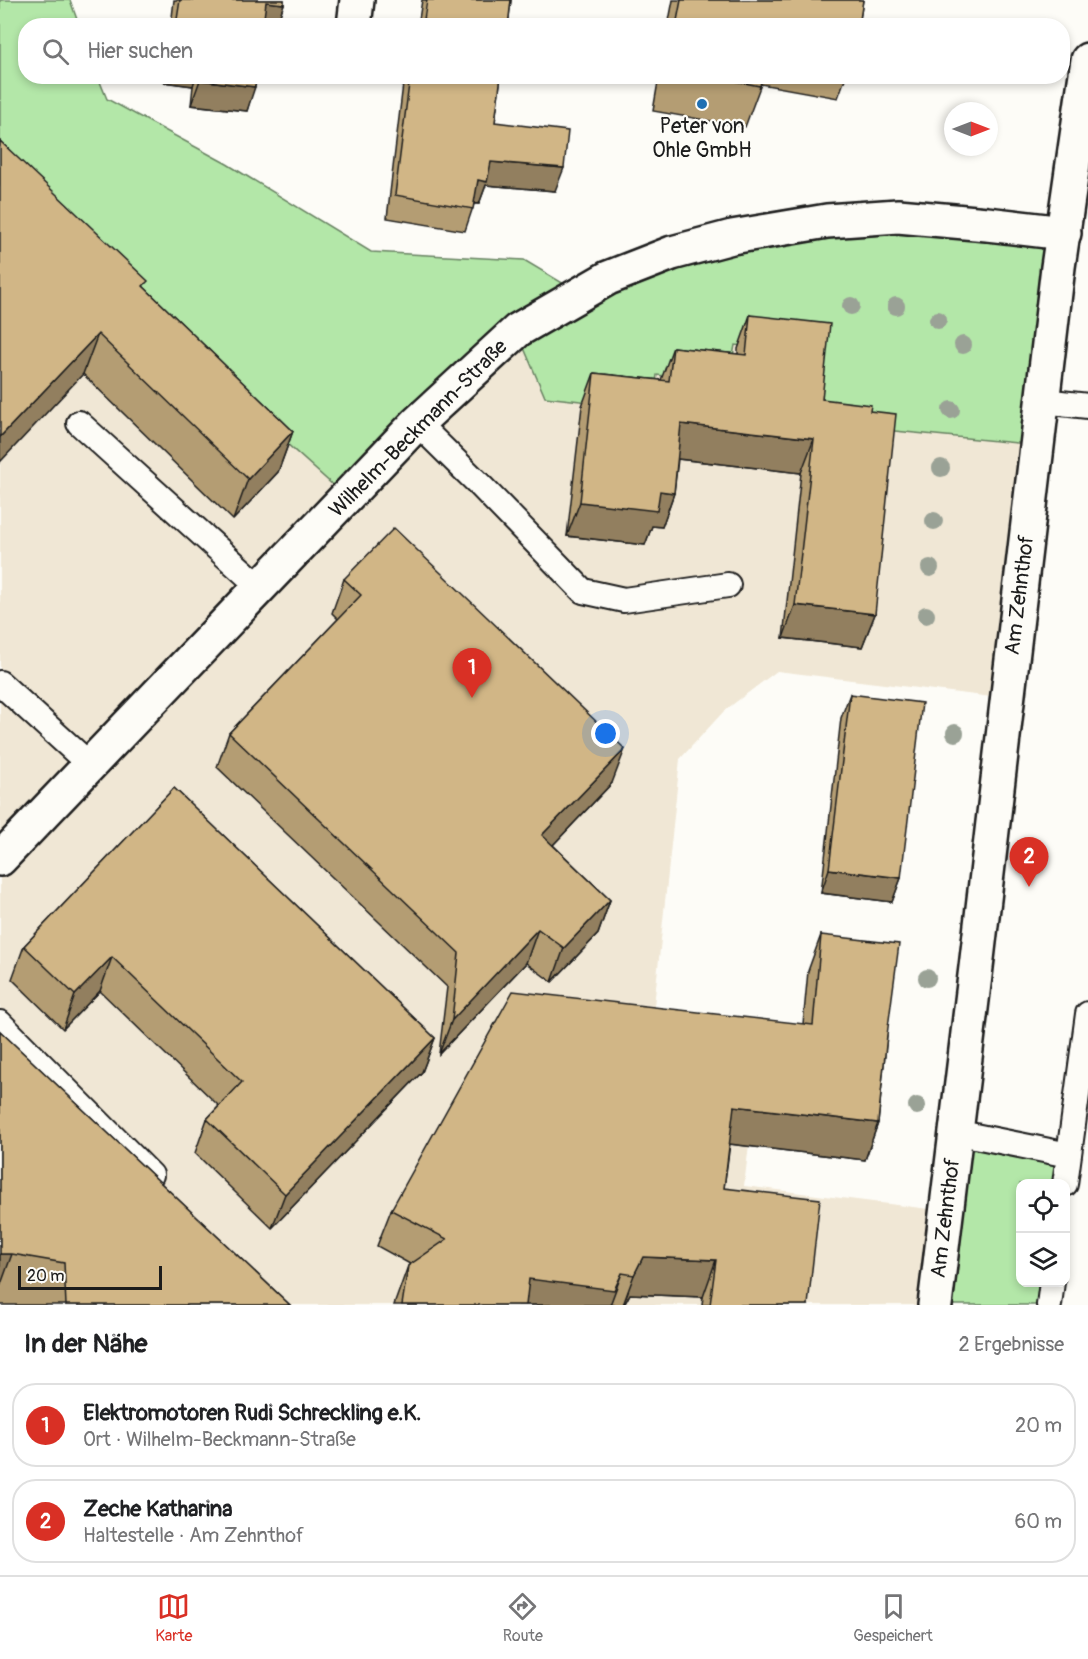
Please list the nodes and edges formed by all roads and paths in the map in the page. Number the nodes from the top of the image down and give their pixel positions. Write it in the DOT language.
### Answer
graph roads {
  1 [pos="357,0"];
  2 [pos="355,18"];
  3 [pos="1088,60"];
  4 [pos="1064,233"];
  5 [pos="1043,401"];
  6 [pos="1088,406"];
  7 [pos="79,423"];
  8 [pos="417,423"];
  9 [pos="728,585"];
  10 [pos="260,587"];
  11 [pos="0,683"];
  12 [pos="90,765"];
  13 [pos="0,859"];
  14 [pos="1088,1014"];
  15 [pos="0,1023"];
  16 [pos="955,1132"];
  17 [pos="1069,1155"];
  18 [pos="1066,1179"];
  19 [pos="165,1189"];
  20 [pos="1052,1287"];
  21 [pos="935,1305"];
  22 [pos="1050,1305"];
  1 -- 2 [label="street"];
  3 -- 4 [label="street, Am Zehnthof"];
  4 -- 5 [label="street, Am Zehnthof"];
  4 -- 8 [label="street, Wilhelm-Beckmann-Straße"];
  5 -- 6 [label="lane"];
  5 -- 16 [label="street, Am Zehnthof"];
  7 -- 10 [label="lane"];
  8 -- 9 [label="lane"];
  8 -- 10 [label="street, Wilhelm-Beckmann-Straße"];
  10 -- 12 [label="street, Wilhelm-Beckmann-Straße"];
  11 -- 12 [label="lane"];
  12 -- 13 [label="street, Wilhelm-Beckmann-Straße"];
  14 -- 17 [label="lane"];
  15 -- 19 [label="lane"];
  16 -- 17 [label="lane, Am Zehnthof"];
  16 -- 21 [label="street, Am Zehnthof"];
  17 -- 18 [label="lane"];
  20 -- 22 [label="lane"];
}
